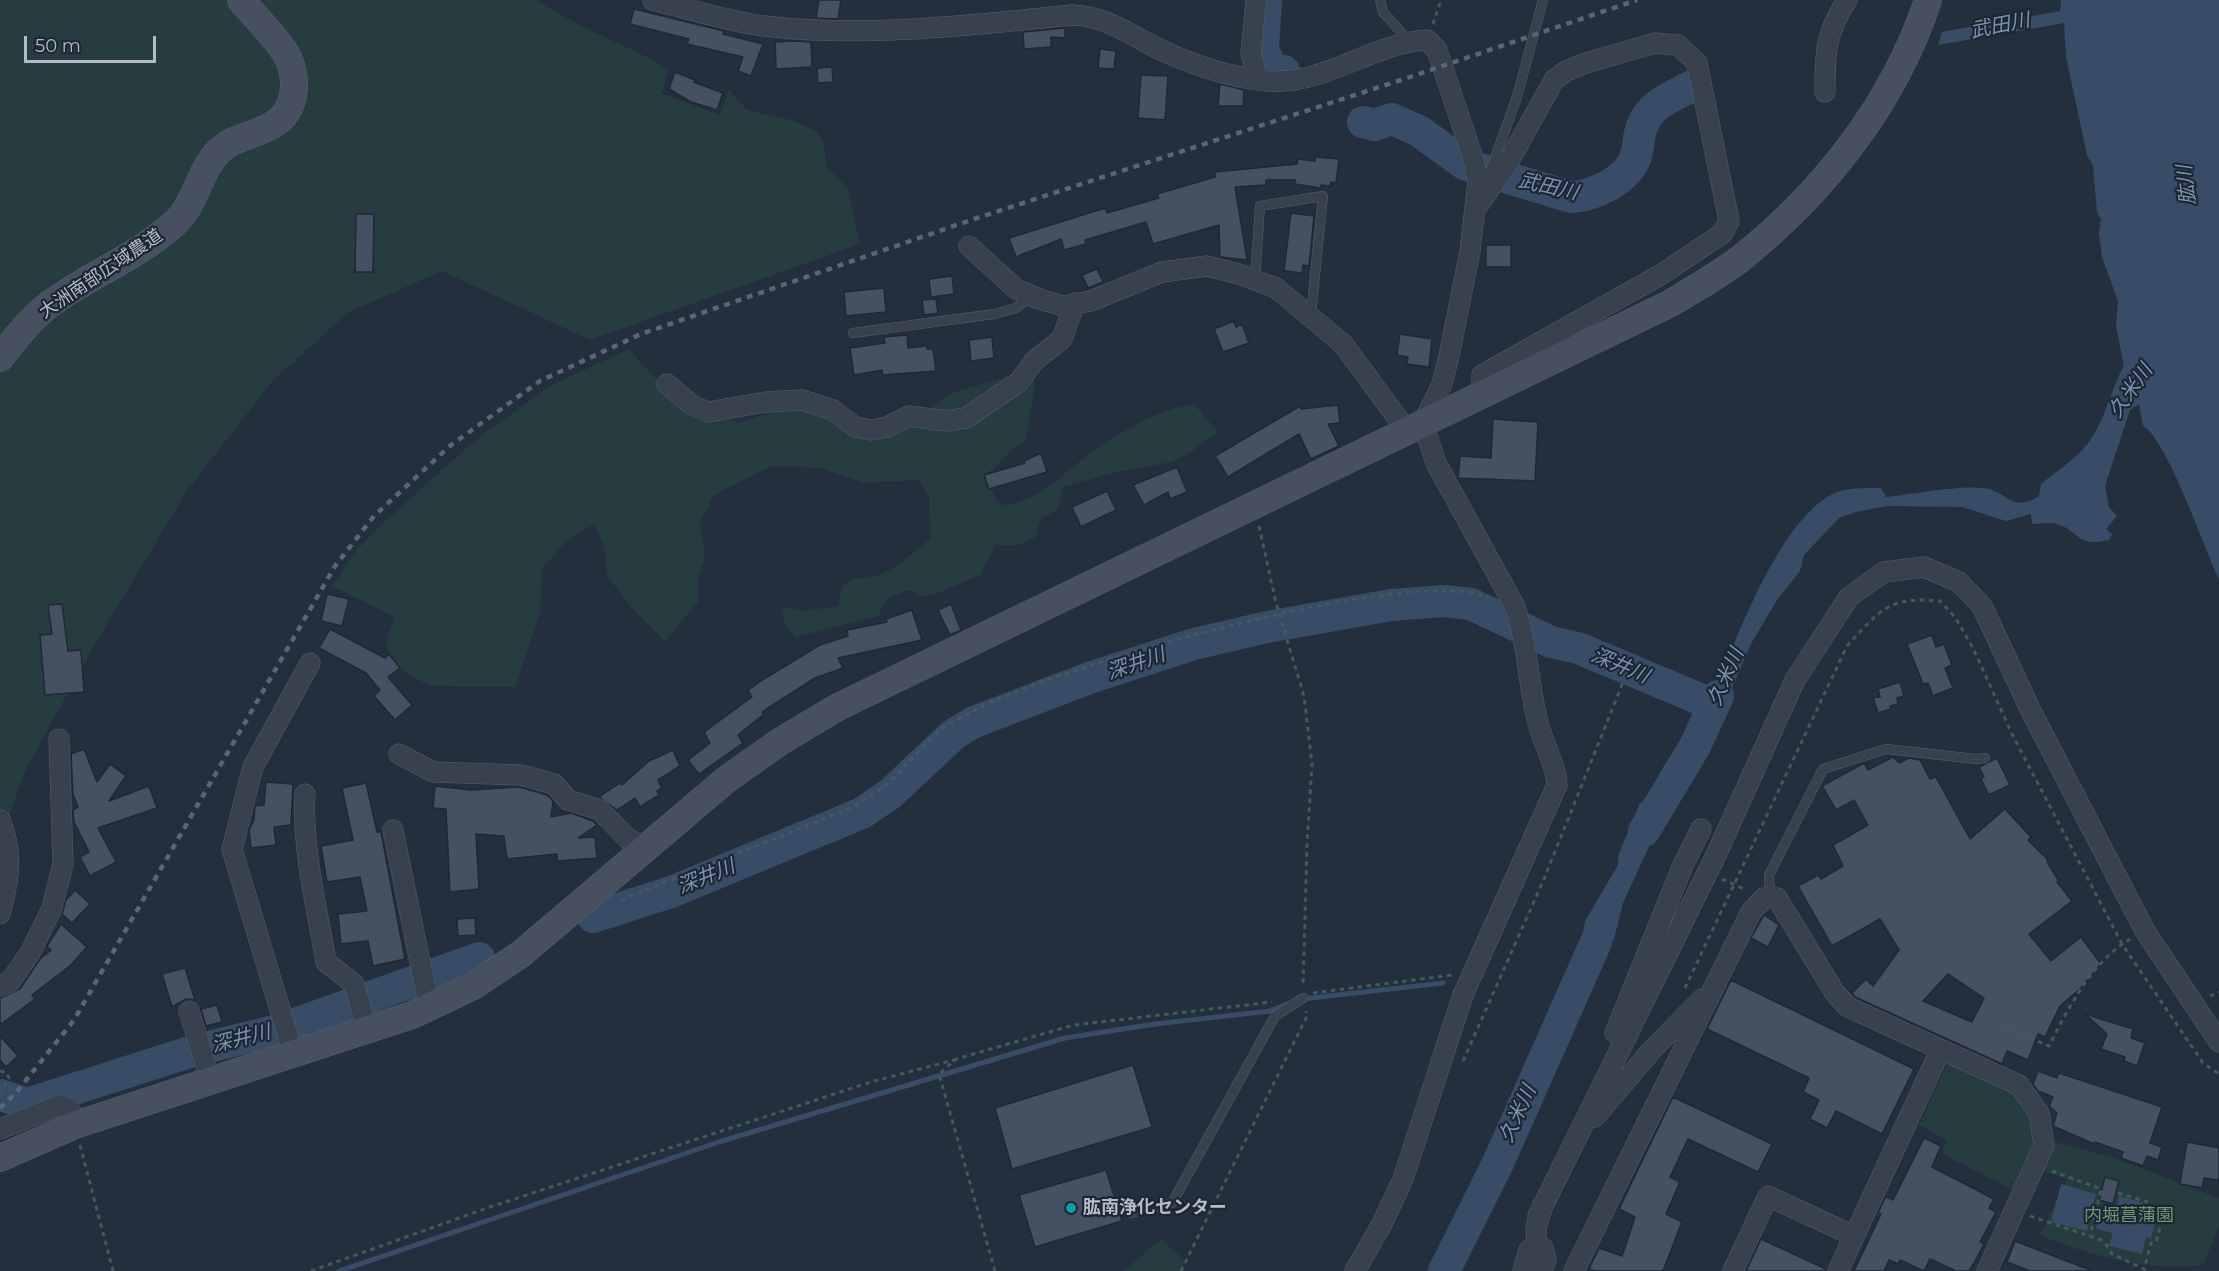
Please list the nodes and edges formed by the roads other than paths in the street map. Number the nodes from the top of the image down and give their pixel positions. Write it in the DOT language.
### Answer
graph roads {
  1 [pos="241,0"];
  2 [pos="653,0"];
  3 [pos="1256,0"];
  4 [pos="1380,0"];
  5 [pos="1543,0"];
  6 [pos="1847,0"];
  7 [pos="1928,0"];
  8 [pos="1071,7"];
  9 [pos="1418,40"];
  10 [pos="1258,80"];
  11 [pos="1825,92"];
  12 [pos="1477,207"];
  13 [pos="969,246"];
  14 [pos="1255,280"];
  15 [pos="1031,296"];
  16 [pos="1075,303"];
  17 [pos="1311,315"];
  18 [pos="853,333"];
  19 [pos="0,358"];
  20 [pos="667,384"];
  21 [pos="1482,397"];
  22 [pos="1415,427"];
  23 [pos="310,663"];
  24 [pos="59,739"];
  25 [pos="399,754"];
  26 [pos="1985,758"];
  27 [pos="305,794"];
  28 [pos="0,820"];
  29 [pos="1701,829"];
  30 [pos="393,830"];
  31 [pos="645,848"];
  32 [pos="1767,898"];
  33 [pos="0,914"];
  34 [pos="1718,979"];
  35 [pos="0,986"];
  36 [pos="1303,998"];
  37 [pos="429,1006"];
  38 [pos="189,1011"];
  39 [pos="367,1029"];
  40 [pos="2219,1041"];
  41 [pos="1940,1051"];
  42 [pos="293,1053"];
  43 [pos="210,1079"];
  44 [pos="75,1125"];
  45 [pos="0,1129"];
  46 [pos="1576,1140"];
  47 [pos="0,1158"];
  48 [pos="1131,1213"];
  49 [pos="1538,1216"];
  50 [pos="1854,1236"];
  51 [pos="1537,1246"];
  52 [pos="1355,1271"];
  53 [pos="1523,1271"];
  54 [pos="1542,1271"];
  55 [pos="1574,1271"];
  56 [pos="1733,1271"];
  57 [pos="1838,1271"];
  58 [pos="1988,1271"];
  1 -- 19 [label="street, 大洲南部広域農道"];
  2 -- 8 [label="street"];
  3 -- 10 [label="street"];
  4 -- 9 [label="lane"];
  5 -- 12 [label="lane"];
  6 -- 11 [label="street"];
  7 -- 21 [label="street"];
  8 -- 10 [label="street"];
  9 -- 10 [label="street"];
  9 -- 12 [label="street"];
  12 -- 21 [label="street"];
  12 -- 22 [label="street"];
  13 -- 15 [label="street"];
  14 -- 16 [label="street"];
  14 -- 17 [label="street"];
  14 -- 17 [label="lane"];
  15 -- 16 [label="street"];
  15 -- 18 [label="lane"];
  16 -- 20 [label="street"];
  17 -- 22 [label="street"];
  21 -- 22 [label="street"];
  22 -- 31 [label="street"];
  22 -- 52 [label="street"];
  23 -- 42 [label="street"];
  24 -- 35 [label="street"];
  25 -- 31 [label="street"];
  26 -- 32 [label="lane"];
  27 -- 39 [label="street"];
  28 -- 33 [label="street"];
  29 -- 49 [label="street"];
  30 -- 37 [label="street"];
  31 -- 37 [label="street"];
  32 -- 34 [label="street"];
  32 -- 41 [label="street"];
  34 -- 46 [label="street"];
  34 -- 55 [label="street"];
  36 -- 48 [label="lane"];
  37 -- 39 [label="street"];
  38 -- 43 [label="street"];
  39 -- 42 [label="street"];
  40 -- 46 [label="street"];
  41 -- 50 [label="street"];
  41 -- 58 [label="street"];
  42 -- 43 [label="street"];
  43 -- 44 [label="street"];
  44 -- 45 [label="street"];
  44 -- 47 [label="street"];
  46 -- 49 [label="street"];
  49 -- 51 [label="street"];
  50 -- 56 [label="street"];
  50 -- 57 [label="street"];
  51 -- 53 [label="street"];
  51 -- 54 [label="street"];
}
